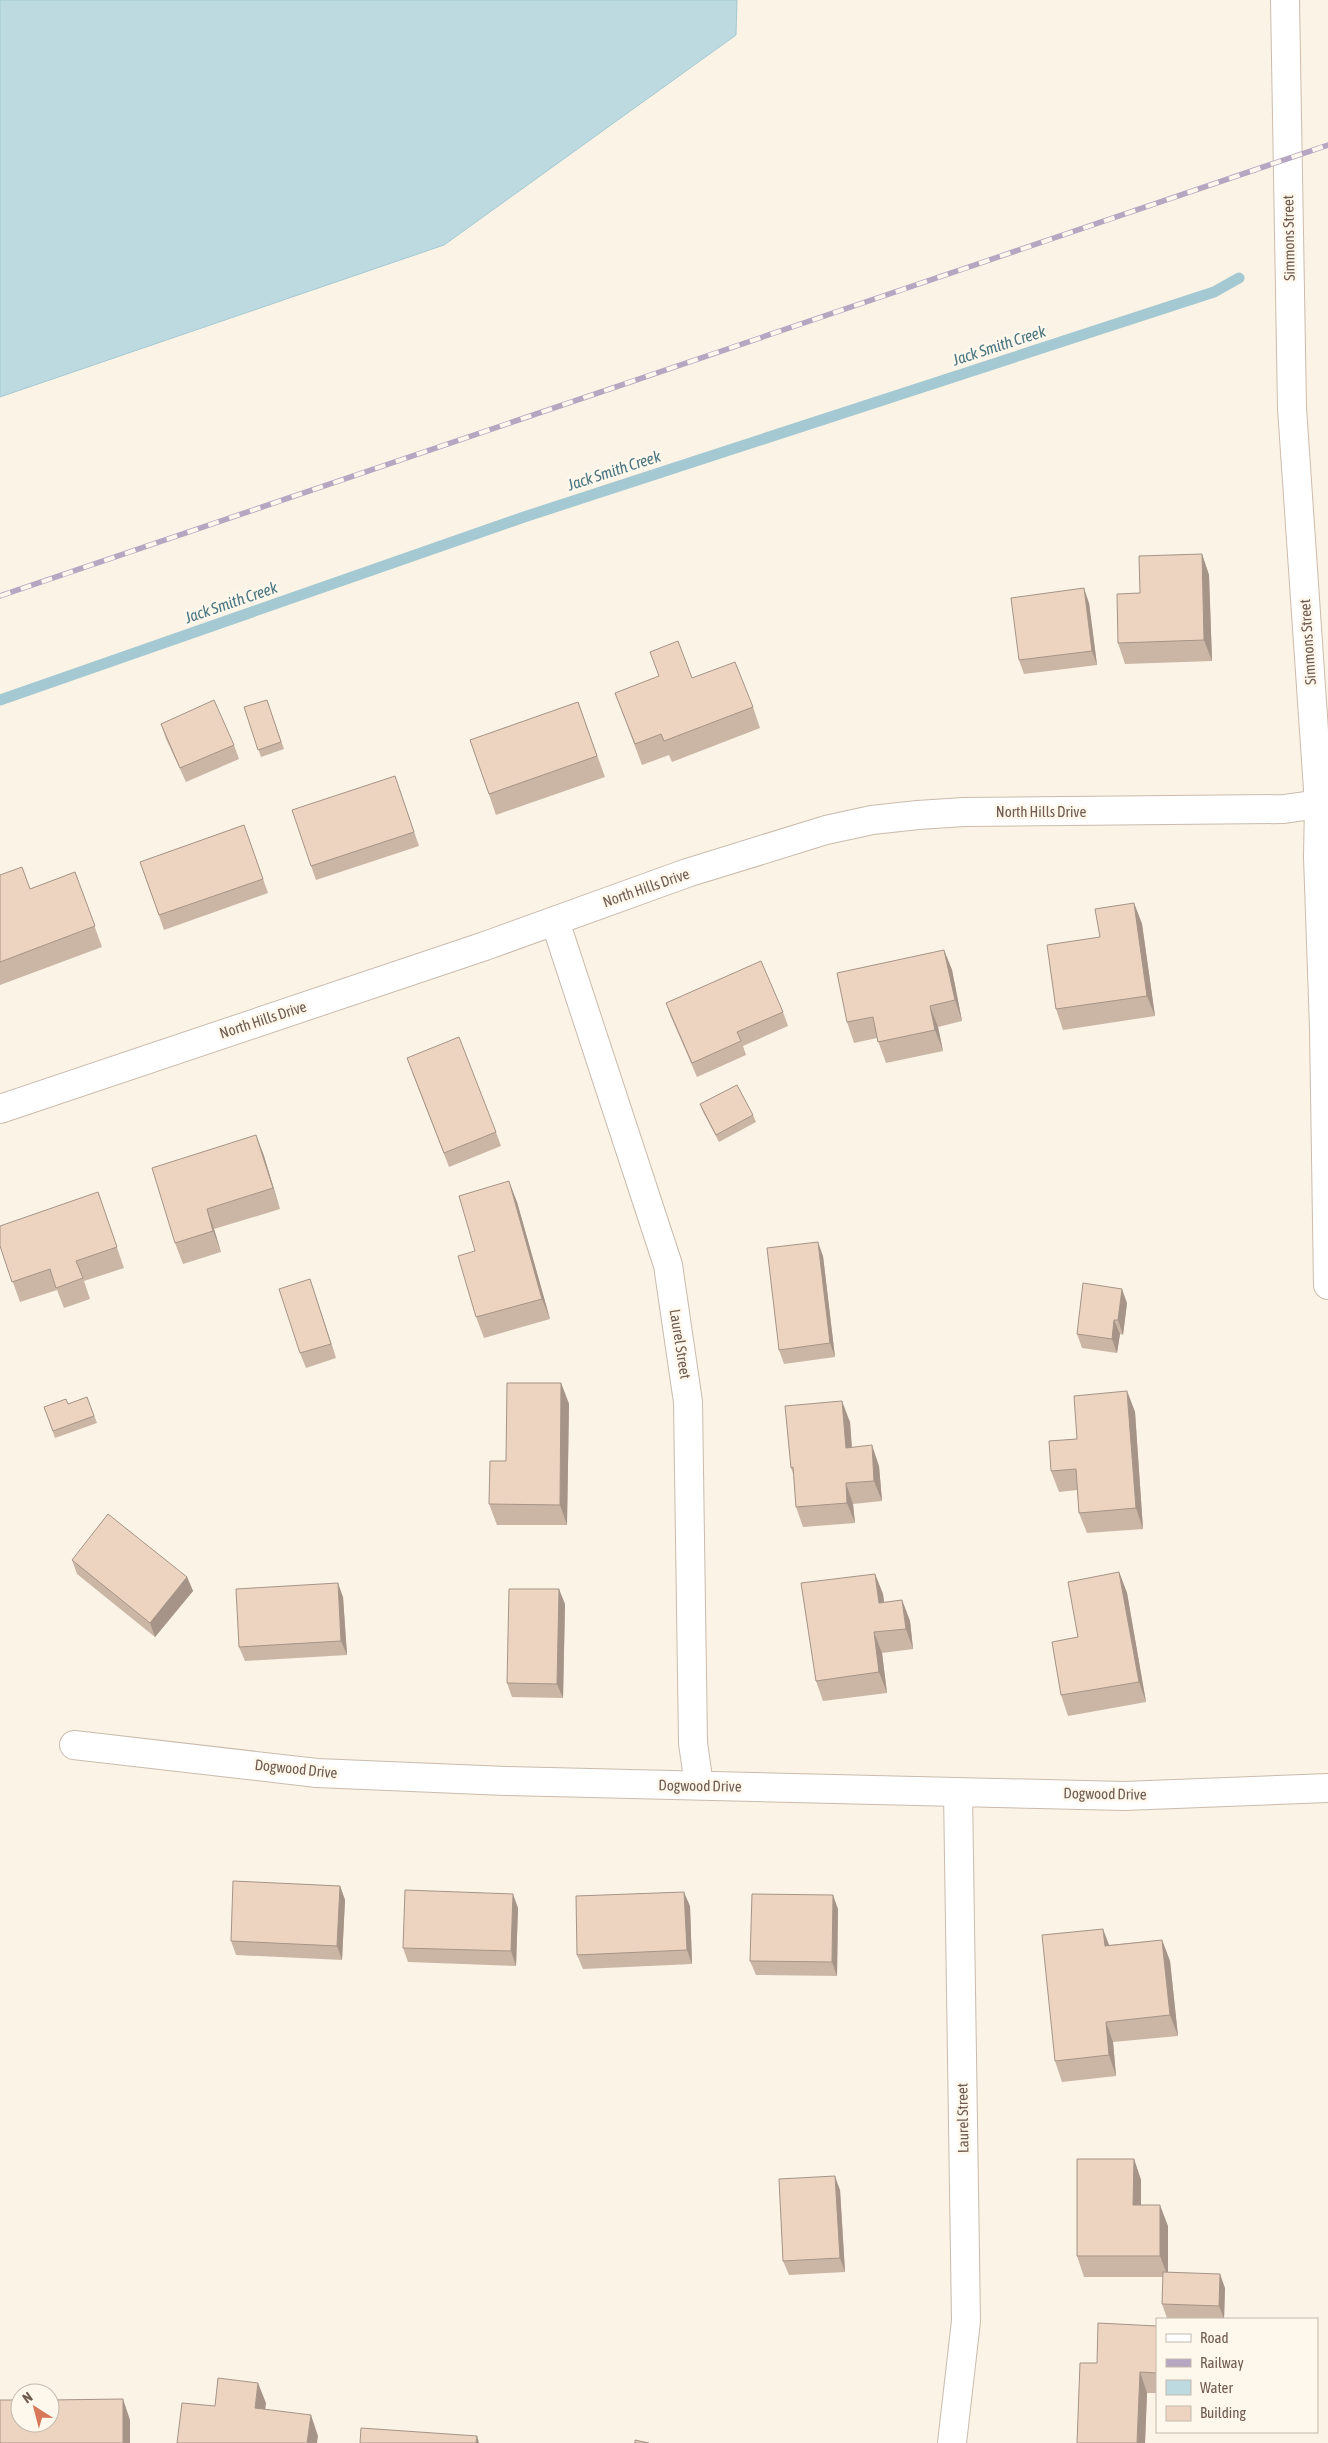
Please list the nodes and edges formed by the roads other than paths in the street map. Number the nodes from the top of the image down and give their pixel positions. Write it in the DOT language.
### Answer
graph roads {
  1 [pos="1285,0"];
  2 [pos="1318,804"];
  3 [pos="555,921"];
  4 [pos="0,1109"];
  5 [pos="1328,1285"];
  6 [pos="74,1745"];
  7 [pos="699,1786"];
  8 [pos="1328,1788"];
  9 [pos="958,1792"];
  10 [pos="952,2443"];
  1 -- 2 [label="street, Simmons Street"];
  2 -- 3 [label="street, North Hills Drive"];
  2 -- 5 [label="street, Simmons Street"];
  3 -- 4 [label="street, North Hills Drive"];
  3 -- 7 [label="street, Laurel Street"];
  6 -- 7 [label="street, Dogwood Drive"];
  7 -- 9 [label="street, Dogwood Drive"];
  8 -- 9 [label="street, Dogwood Drive"];
  9 -- 10 [label="street, Laurel Street"];
}
